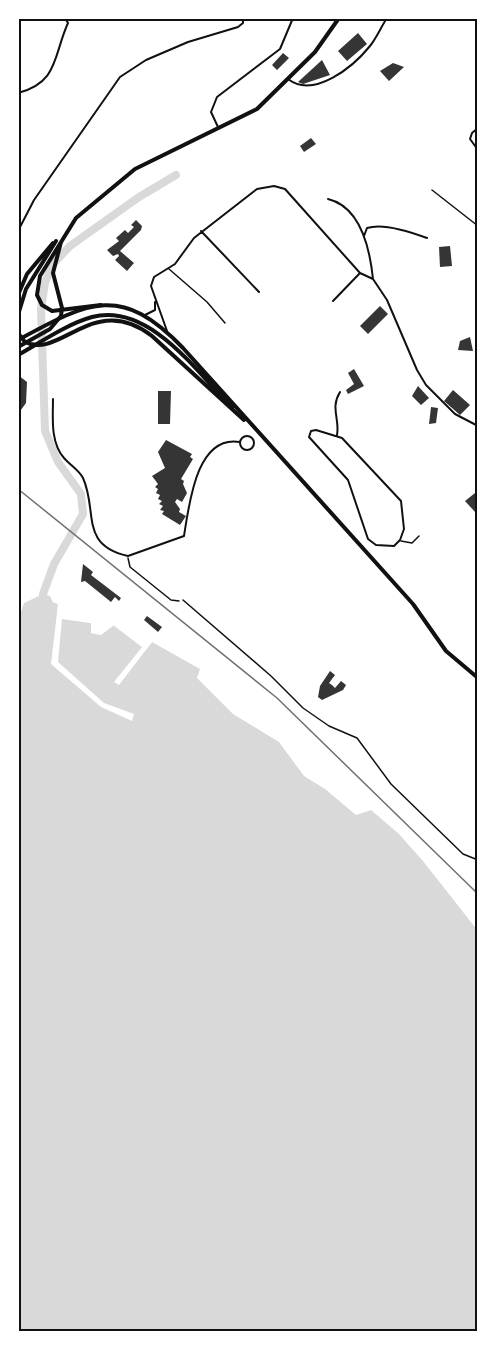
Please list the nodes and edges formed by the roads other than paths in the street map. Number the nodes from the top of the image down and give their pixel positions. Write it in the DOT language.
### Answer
graph roads {
  1 [pos="65,18"];
  2 [pos="243,18"];
  3 [pos="292,18"];
  4 [pos="339,18"];
  5 [pos="387,18"];
  6 [pos="288,79"];
  7 [pos="18,93"];
  8 [pos="478,128"];
  9 [pos="219,129"];
  10 [pos="478,150"];
  11 [pos="432,190"];
  12 [pos="328,199"];
  13 [pos="478,226"];
  14 [pos="18,231"];
  15 [pos="201,231"];
  16 [pos="364,236"];
  17 [pos="61,238"];
  18 [pos="427,238"];
  19 [pos="56,241"];
  20 [pos="169,268"];
  21 [pos="360,273"];
  22 [pos="374,279"];
  23 [pos="259,292"];
  24 [pos="18,295"];
  25 [pos="155,299"];
  26 [pos="333,301"];
  27 [pos="68,311"];
  28 [pos="18,315"];
  29 [pos="145,315"];
  30 [pos="225,323"];
  31 [pos="167,331"];
  32 [pos="18,333"];
  33 [pos="18,340"];
  34 [pos="18,347"];
  35 [pos="20,354"];
  36 [pos="340,392"];
  37 [pos="53,399"];
  38 [pos="246,421"];
  39 [pos="478,426"];
  40 [pos="259,435"];
  41 [pos="338,435"];
  42 [pos="252,439"];
  43 [pos="240,442"];
  44 [pos="419,536"];
  45 [pos="368,539"];
  46 [pos="400,540"];
  47 [pos="361,548"];
  48 [pos="183,600"];
  49 [pos="478,678"];
  50 [pos="478,860"];
  1 -- 7 [label="street"];
  2 -- 14 [label="street"];
  3 -- 9 [label="street"];
  4 -- 6 [label="main road"];
  5 -- 6 [label="street"];
  6 -- 9 [label="main road"];
  8 -- 10 [label="street"];
  9 -- 17 [label="main road"];
  11 -- 13 [label="lane"];
  12 -- 16 [label="street"];
  15 -- 20 [label="street"];
  15 -- 21 [label="street"];
  15 -- 23 [label="street"];
  16 -- 18 [label="street"];
  16 -- 22 [label="street"];
  17 -- 19 [label="main road"];
  17 -- 27 [label="main road"];
  17 -- 34 [label="main road"];
  19 -- 24 [label="main road"];
  19 -- 28 [label="main road"];
  20 -- 25 [label="street"];
  20 -- 30 [label="lane"];
  21 -- 22 [label="street"];
  21 -- 26 [label="street"];
  22 -- 39 [label="street"];
  25 -- 29 [label="street"];
  25 -- 31 [label="street"];
  27 -- 29 [label="main road"];
  27 -- 33 [label="main road"];
  29 -- 31 [label="main road"];
  31 -- 38 [label="main road"];
  32 -- 38 [label="main road"];
  35 -- 38 [label="main road"];
  36 -- 41 [label="street"];
  37 -- 43 [label="street"];
  38 -- 40 [label="main road"];
  40 -- 42 [label="street"];
  40 -- 47 [label="main road"];
  41 -- 45 [label="street"];
  41 -- 46 [label="street"];
  42 -- 43 [label="street"];
  42 -- 43 [label="street"];
  44 -- 46 [label="lane"];
  45 -- 46 [label="street"];
  45 -- 47 [label="street"];
  47 -- 49 [label="main road"];
  48 -- 50 [label="lane"];
}
